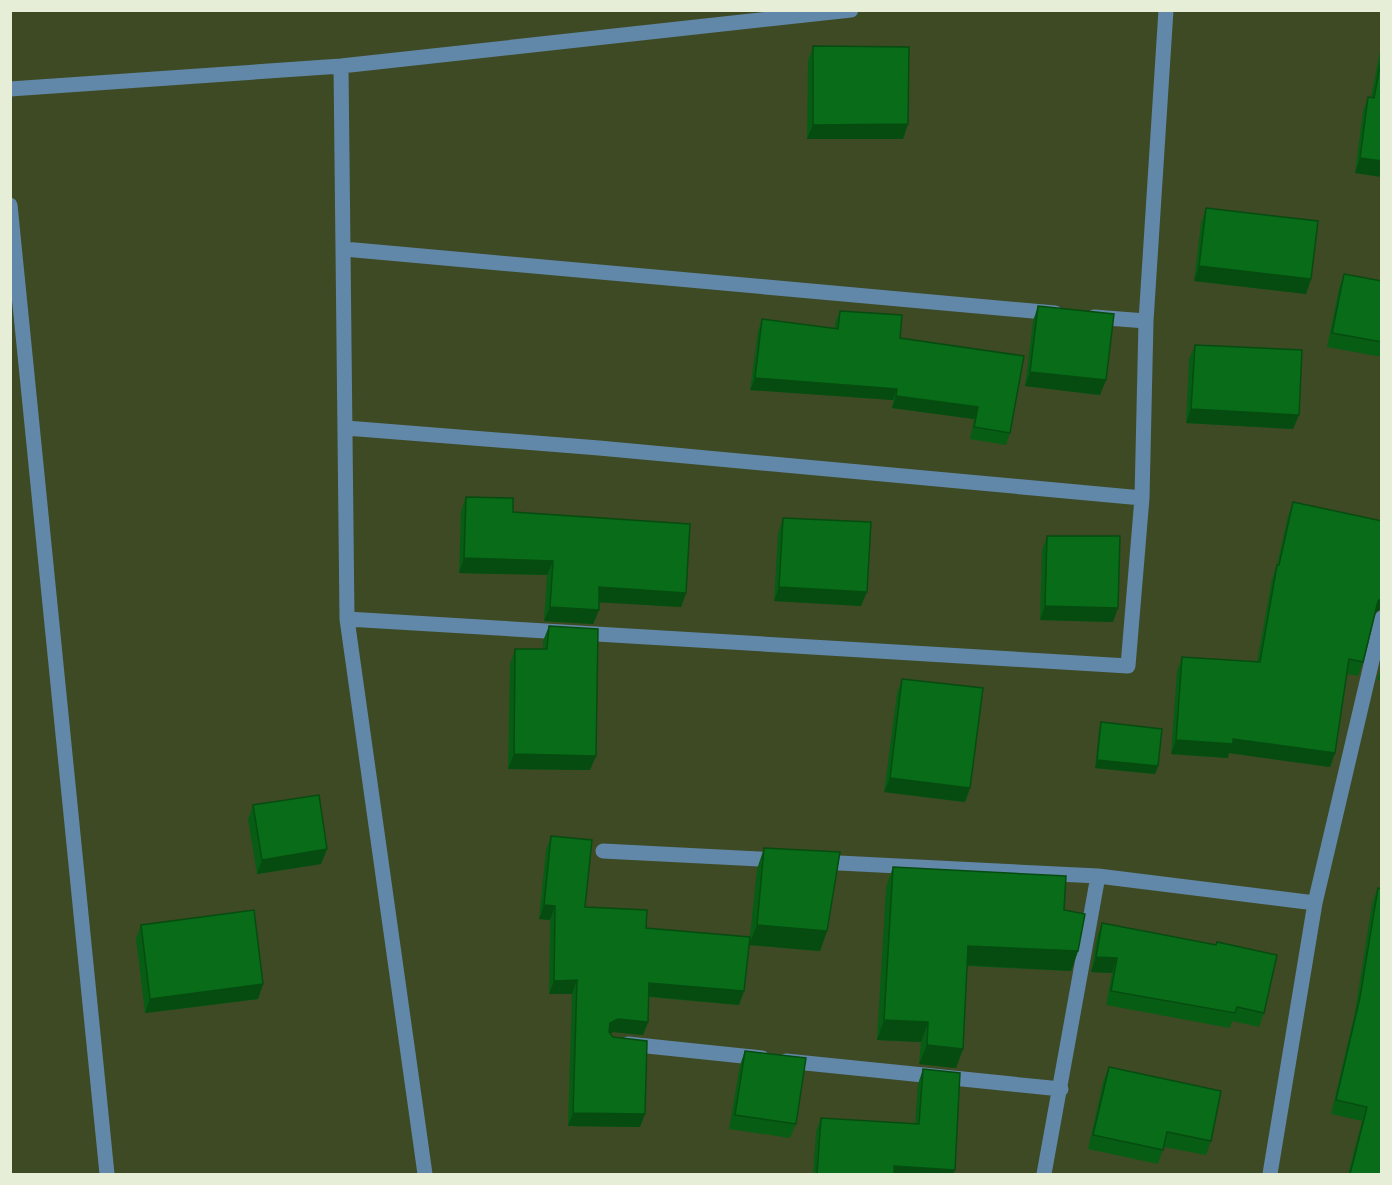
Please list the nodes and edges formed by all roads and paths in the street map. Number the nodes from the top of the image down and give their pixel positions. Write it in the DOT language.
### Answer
graph roads {
  1 [pos="851,10"];
  2 [pos="1166,10"];
  3 [pos="341,66"];
  4 [pos="10,89"];
  5 [pos="10,205"];
  6 [pos="344,249"];
  7 [pos="1146,321"];
  8 [pos="346,428"];
  9 [pos="1142,498"];
  10 [pos="1382,618"];
  11 [pos="346,619"];
  12 [pos="603,851"];
  13 [pos="1098,876"];
  14 [pos="1315,903"];
  15 [pos="613,1042"];
  16 [pos="1061,1089"];
  17 [pos="107,1174"];
  18 [pos="425,1174"];
  19 [pos="1044,1174"];
  20 [pos="1270,1174"];
  1 -- 3 [label="street"];
  2 -- 7 [label="street"];
  3 -- 4 [label="street"];
  3 -- 6 [label="street"];
  5 -- 17 [label="street"];
  6 -- 7 [label="street"];
  6 -- 8 [label="street"];
  7 -- 9 [label="street"];
  8 -- 9 [label="street"];
  8 -- 11 [label="street"];
  9 -- 11 [label="street"];
  10 -- 14 [label="street"];
  11 -- 18 [label="street"];
  12 -- 13 [label="street"];
  13 -- 14 [label="street"];
  13 -- 16 [label="street"];
  14 -- 20 [label="street"];
  15 -- 16 [label="street"];
  16 -- 19 [label="street"];
}
